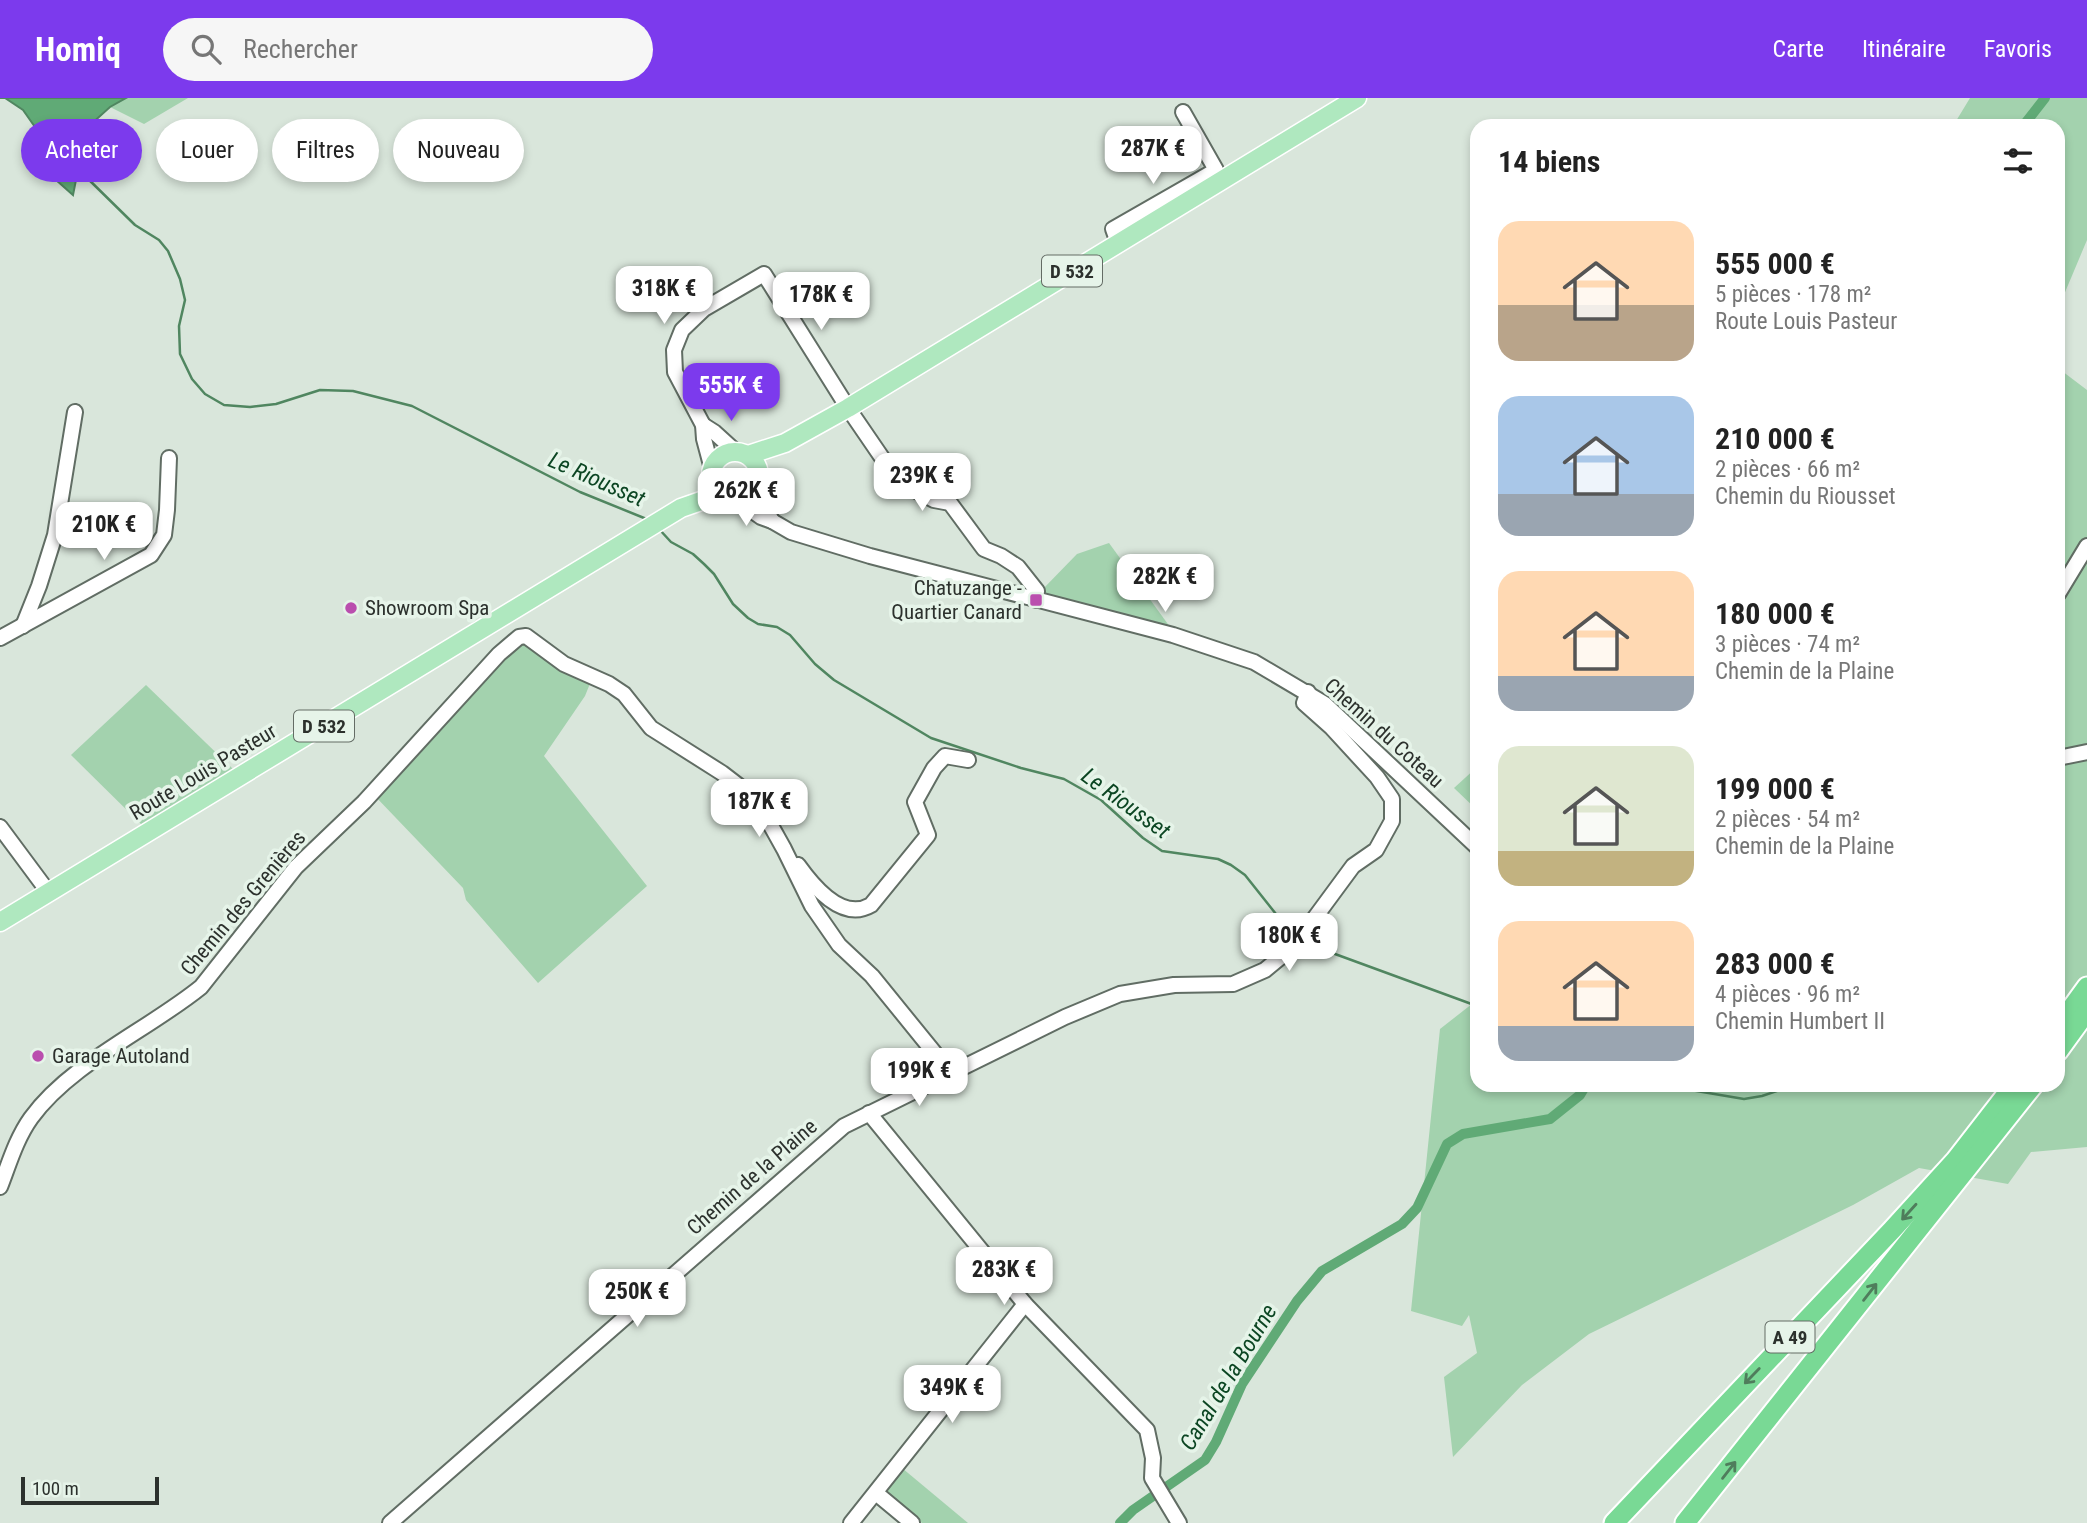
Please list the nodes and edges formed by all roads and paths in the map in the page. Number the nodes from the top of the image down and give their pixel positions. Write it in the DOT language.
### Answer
graph roads {
  1 [pos="1357,98"];
  2 [pos="1183,112"];
  3 [pos="1118,243"];
  4 [pos="848,408"];
  5 [pos="75,412"];
  6 [pos="703,425"];
  7 [pos="785,443"];
  8 [pos="742,453"];
  9 [pos="169,458"];
  10 [pos="712,471"];
  11 [pos="757,480"];
  12 [pos="729,497"];
  13 [pos="681,508"];
  14 [pos="772,521"];
  15 [pos="2087,546"];
  16 [pos="2082,562"];
  17 [pos="2065,585"];
  18 [pos="1036,600"];
  19 [pos="23,626"];
  20 [pos="0,638"];
  21 [pos="1308,692"];
  22 [pos="2087,752"];
  23 [pos="2065,757"];
  24 [pos="968,760"];
  25 [pos="0,827"];
  26 [pos="779,839"];
  27 [pos="1470,840"];
  28 [pos="49,893"];
  29 [pos="0,922"];
  30 [pos="2087,987"];
  31 [pos="2087,1011"];
  32 [pos="2065,1017"];
  33 [pos="2065,1041"];
  34 [pos="953,1071"];
  35 [pos="2009,1092"];
  36 [pos="2027,1092"];
  37 [pos="869,1113"];
  38 [pos="0,1187"];
  39 [pos="1024,1304"];
  40 [pos="876,1493"];
  41 [pos="390,1523"];
  42 [pos="851,1523"];
  43 [pos="912,1523"];
  44 [pos="1179,1523"];
  45 [pos="1614,1523"];
  46 [pos="1685,1523"];
  1 -- 3 [label="main road, D 532"];
  2 -- 3 [label="street"];
  3 -- 4 [label="main road, D 532"];
  4 -- 6 [label="street"];
  4 -- 7 [label="main road, D 532"];
  4 -- 18 [label="street"];
  5 -- 19 [label="street"];
  6 -- 8 [label="street"];
  6 -- 10 [label="street"];
  7 -- 8 [label="main road, D 532"];
  7 -- 11 [label="main road, D 532"];
  8 -- 10 [label="main road"];
  8 -- 11 [label="main road"];
  9 -- 19 [label="street"];
  10 -- 12 [label="main road"];
  10 -- 13 [label="main road, Route Louis Pasteur / D 532"];
  11 -- 12 [label="main road"];
  11 -- 14 [label="street"];
  12 -- 13 [label="main road, Route Louis Pasteur / D 532"];
  12 -- 14 [label="street, Chemin du Coteau"];
  13 -- 28 [label="main road, Route Louis Pasteur / D 532"];
  14 -- 18 [label="street, Chemin du Coteau"];
  15 -- 16 [label="street"];
  16 -- 17 [label="street"];
  18 -- 21 [label="street, Chemin du Coteau"];
  19 -- 20 [label="street"];
  21 -- 27 [label="street, Chemin du Coteau"];
  21 -- 34 [label="street, Chemin de la Plaine"];
  22 -- 23 [label="street"];
  24 -- 26 [label="street"];
  25 -- 28 [label="street"];
  26 -- 34 [label="street"];
  26 -- 38 [label="street, Chemin des Grenières"];
  28 -- 29 [label="main road, Route Louis Pasteur / D 532"];
  30 -- 32 [label="highway"];
  31 -- 33 [label="highway"];
  34 -- 37 [label="street, Chemin de la Plaine"];
  35 -- 45 [label="highway, A 49, one-way"];
  46 -- 36 [label="highway, A 49, one-way"];
  37 -- 39 [label="street"];
  37 -- 41 [label="street, Chemin de la Plaine"];
  39 -- 40 [label="street"];
  39 -- 44 [label="street"];
  40 -- 42 [label="street"];
  40 -- 43 [label="street"];
}
